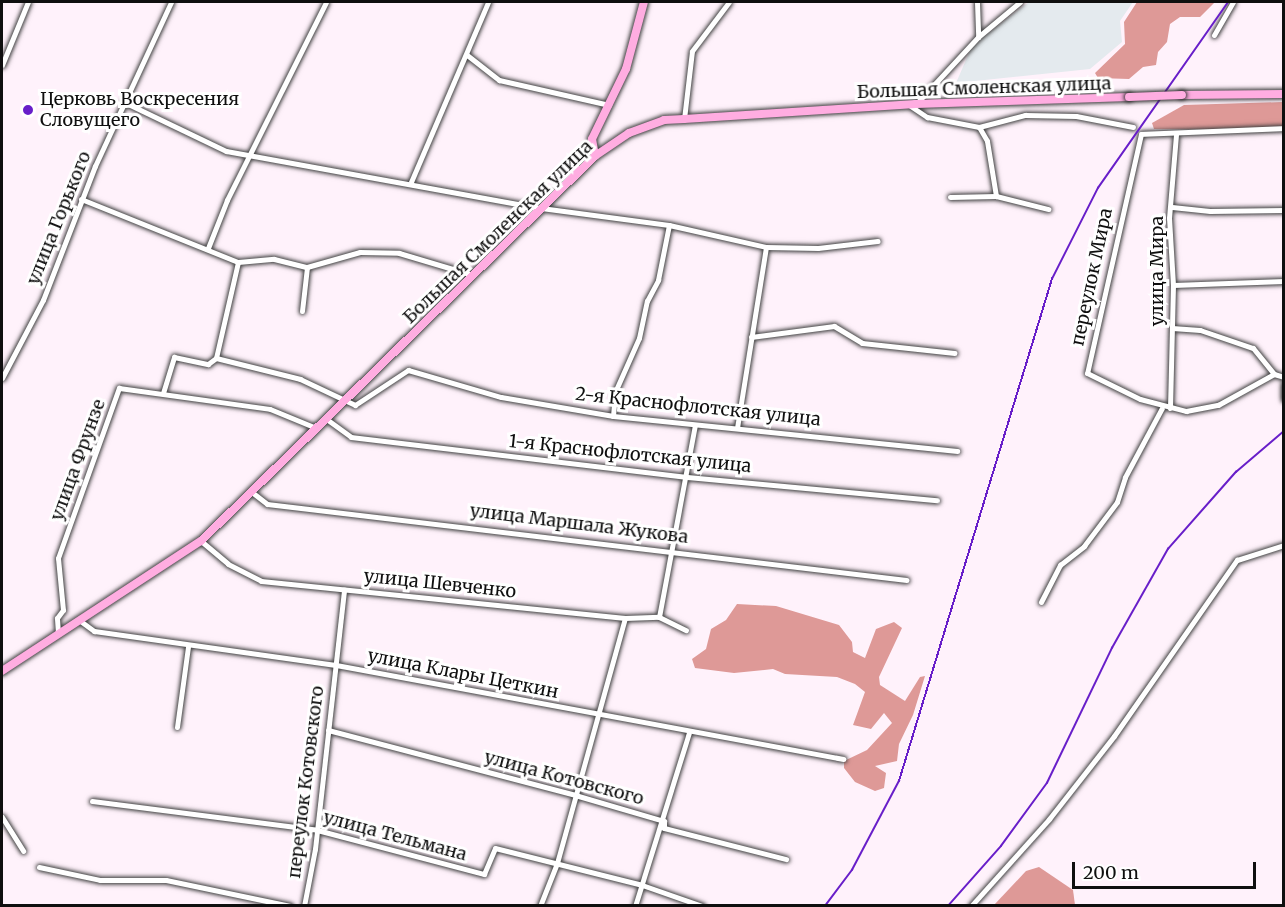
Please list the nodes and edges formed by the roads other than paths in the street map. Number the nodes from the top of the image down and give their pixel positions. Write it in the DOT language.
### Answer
graph roads {
  1 [pos="28,2"];
  2 [pos="171,2"];
  3 [pos="326,2"];
  4 [pos="488,2"];
  5 [pos="644,2"];
  6 [pos="729,2"];
  7 [pos="977,2"];
  8 [pos="1020,2"];
  9 [pos="1233,2"];
  10 [pos="1214,35"];
  11 [pos="978,37"];
  12 [pos="467,55"];
  13 [pos="2,65"];
  14 [pos="1284,94"];
  15 [pos="124,102"];
  16 [pos="913,104"];
  17 [pos="609,105"];
  18 [pos="684,118"];
  19 [pos="979,127"];
  20 [pos="1133,127"];
  21 [pos="1284,128"];
  22 [pos="1176,134"];
  23 [pos="250,155"];
  24 [pos="595,156"];
  25 [pos="411,182"];
  26 [pos="996,196"];
  27 [pos="950,197"];
  28 [pos="81,199"];
  29 [pos="1172,207"];
  30 [pos="541,208"];
  31 [pos="1048,209"];
  32 [pos="1284,210"];
  33 [pos="669,225"];
  34 [pos="879,241"];
  35 [pos="766,247"];
  36 [pos="208,248"];
  37 [pos="238,262"];
  38 [pos="307,267"];
  39 [pos="473,275"];
  40 [pos="1284,281"];
  41 [pos="1173,285"];
  42 [pos="302,311"];
  43 [pos="1172,328"];
  44 [pos="751,337"];
  45 [pos="954,353"];
  46 [pos="216,358"];
  47 [pos="1274,374"];
  48 [pos="1284,377"];
  49 [pos="2,378"];
  50 [pos="1284,384"];
  51 [pos="163,393"];
  52 [pos="1284,399"];
  53 [pos="343,402"];
  54 [pos="1162,408"];
  55 [pos="1170,408"];
  56 [pos="612,416"];
  57 [pos="326,418"];
  58 [pos="694,425"];
  59 [pos="316,428"];
  60 [pos="737,428"];
  61 [pos="957,452"];
  62 [pos="687,477"];
  63 [pos="253,494"];
  64 [pos="937,500"];
  65 [pos="201,541"];
  66 [pos="1284,545"];
  67 [pos="672,550"];
  68 [pos="906,580"];
  69 [pos="344,590"];
  70 [pos="1041,602"];
  71 [pos="659,617"];
  72 [pos="625,618"];
  73 [pos="80,620"];
  74 [pos="686,630"];
  75 [pos="58,633"];
  76 [pos="188,647"];
  77 [pos="336,665"];
  78 [pos="2,670"];
  79 [pos="597,716"];
  80 [pos="177,727"];
  81 [pos="328,730"];
  82 [pos="689,733"];
  83 [pos="843,759"];
  84 [pos="575,795"];
  85 [pos="93,801"];
  86 [pos="2,817"];
  87 [pos="664,821"];
  88 [pos="317,830"];
  89 [pos="24,851"];
  90 [pos="786,859"];
  91 [pos="557,863"];
  92 [pos="39,867"];
  93 [pos="642,885"];
  94 [pos="290,906"];
  95 [pos="304,906"];
  96 [pos="540,906"];
  97 [pos="635,906"];
  98 [pos="702,906"];
  99 [pos="971,906"];
  1 -- 13 [label="street"];
  2 -- 15 [label="street, улица Горького"];
  3 -- 23 [label="street"];
  4 -- 12 [label="street"];
  5 -- 17 [label="main road"];
  6 -- 18 [label="street"];
  7 -- 11 [label="street"];
  8 -- 11 [label="street"];
  9 -- 10 [label="street"];
  11 -- 16 [label="street"];
  12 -- 17 [label="street"];
  12 -- 25 [label="street"];
  14 -- 16 [label="main road, Большая Смоленская улица, bridge"];
  15 -- 23 [label="street"];
  15 -- 28 [label="street, улица Горького"];
  16 -- 18 [label="main road, Большая Смоленская улица"];
  16 -- 19 [label="street"];
  17 -- 24 [label="main road"];
  18 -- 24 [label="main road, Большая Смоленская улица"];
  19 -- 20 [label="street"];
  19 -- 26 [label="street"];
  21 -- 22 [label="street"];
  22 -- 29 [label="street, улица Мира"];
  22 -- 54 [label="street, переулок Мира"];
  23 -- 25 [label="street"];
  23 -- 36 [label="street"];
  24 -- 30 [label="main road, Большая Смоленская улица"];
  25 -- 30 [label="street"];
  26 -- 27 [label="street"];
  26 -- 31 [label="street"];
  28 -- 36 [label="street"];
  28 -- 49 [label="street, улица Горького"];
  29 -- 32 [label="street"];
  29 -- 41 [label="street, улица Мира"];
  30 -- 33 [label="street"];
  30 -- 39 [label="main road, Большая Смоленская улица"];
  33 -- 35 [label="street"];
  33 -- 56 [label="street"];
  34 -- 35 [label="street"];
  35 -- 44 [label="street"];
  36 -- 37 [label="street"];
  37 -- 38 [label="street"];
  37 -- 46 [label="street"];
  38 -- 39 [label="street"];
  38 -- 42 [label="street"];
  39 -- 53 [label="main road, Большая Смоленская улица"];
  40 -- 41 [label="street"];
  41 -- 43 [label="street, улица Мира"];
  43 -- 47 [label="street"];
  43 -- 55 [label="street, улица Мира"];
  44 -- 45 [label="street"];
  44 -- 60 [label="street"];
  46 -- 51 [label="street"];
  46 -- 53 [label="street"];
  47 -- 48 [label="street"];
  47 -- 55 [label="street, переулок Мира"];
  50 -- 52 [label="street"];
  51 -- 59 [label="street, улица Фрунзе"];
  51 -- 75 [label="street, улица Фрунзе"];
  53 -- 56 [label="street, 2-я Краснофлотская улица"];
  53 -- 57 [label="main road, Большая Смоленская улица"];
  54 -- 55 [label="street, переулок Мира"];
  54 -- 70 [label="street"];
  56 -- 58 [label="street, 2-я Краснофлотская улица"];
  57 -- 59 [label="main road, Большая Смоленская улица"];
  57 -- 62 [label="street, 1-я Краснофлотская улица"];
  58 -- 60 [label="street, 2-я Краснофлотская улица"];
  58 -- 62 [label="street"];
  59 -- 63 [label="main road, Большая Смоленская улица"];
  60 -- 61 [label="street, 2-я Краснофлотская улица"];
  62 -- 64 [label="street, 1-я Краснофлотская улица"];
  62 -- 67 [label="street"];
  63 -- 65 [label="main road, Большая Смоленская улица"];
  63 -- 67 [label="street, улица Маршала Жукова"];
  65 -- 69 [label="street, улица Шевченко"];
  65 -- 73 [label="main road, Большая Смоленская улица"];
  66 -- 99 [label="street"];
  67 -- 68 [label="street, улица Маршала Жукова"];
  67 -- 71 [label="street"];
  69 -- 72 [label="street, улица Шевченко"];
  69 -- 77 [label="street, переулок Котовского"];
  71 -- 72 [label="street, улица Шевченко"];
  71 -- 74 [label="street, улица Шевченко"];
  72 -- 79 [label="street"];
  73 -- 75 [label="main road, Большая Смоленская улица"];
  73 -- 76 [label="street, улица Клары Цеткин"];
  75 -- 78 [label="main road, Большая Смоленская улица"];
  76 -- 77 [label="street, улица Клары Цеткин"];
  76 -- 80 [label="street"];
  77 -- 79 [label="street, улица Клары Цеткин"];
  77 -- 81 [label="street, переулок Котовского"];
  79 -- 82 [label="street, улица Клары Цеткин"];
  79 -- 84 [label="street"];
  81 -- 84 [label="street, улица Котовского"];
  81 -- 88 [label="street, переулок Котовского"];
  82 -- 83 [label="street, улица Клары Цеткин"];
  82 -- 87 [label="street"];
  84 -- 87 [label="street, улица Котовского"];
  84 -- 91 [label="street"];
  85 -- 88 [label="street, улица Тельмана"];
  86 -- 89 [label="street"];
  87 -- 90 [label="street, улица Котовского"];
  87 -- 93 [label="street"];
  88 -- 91 [label="street, улица Тельмана"];
  88 -- 95 [label="street, переулок Котовского"];
  91 -- 93 [label="street, улица Тельмана"];
  91 -- 96 [label="street"];
  92 -- 94 [label="street"];
  93 -- 97 [label="street"];
  93 -- 98 [label="street, улица Тельмана"];
}
